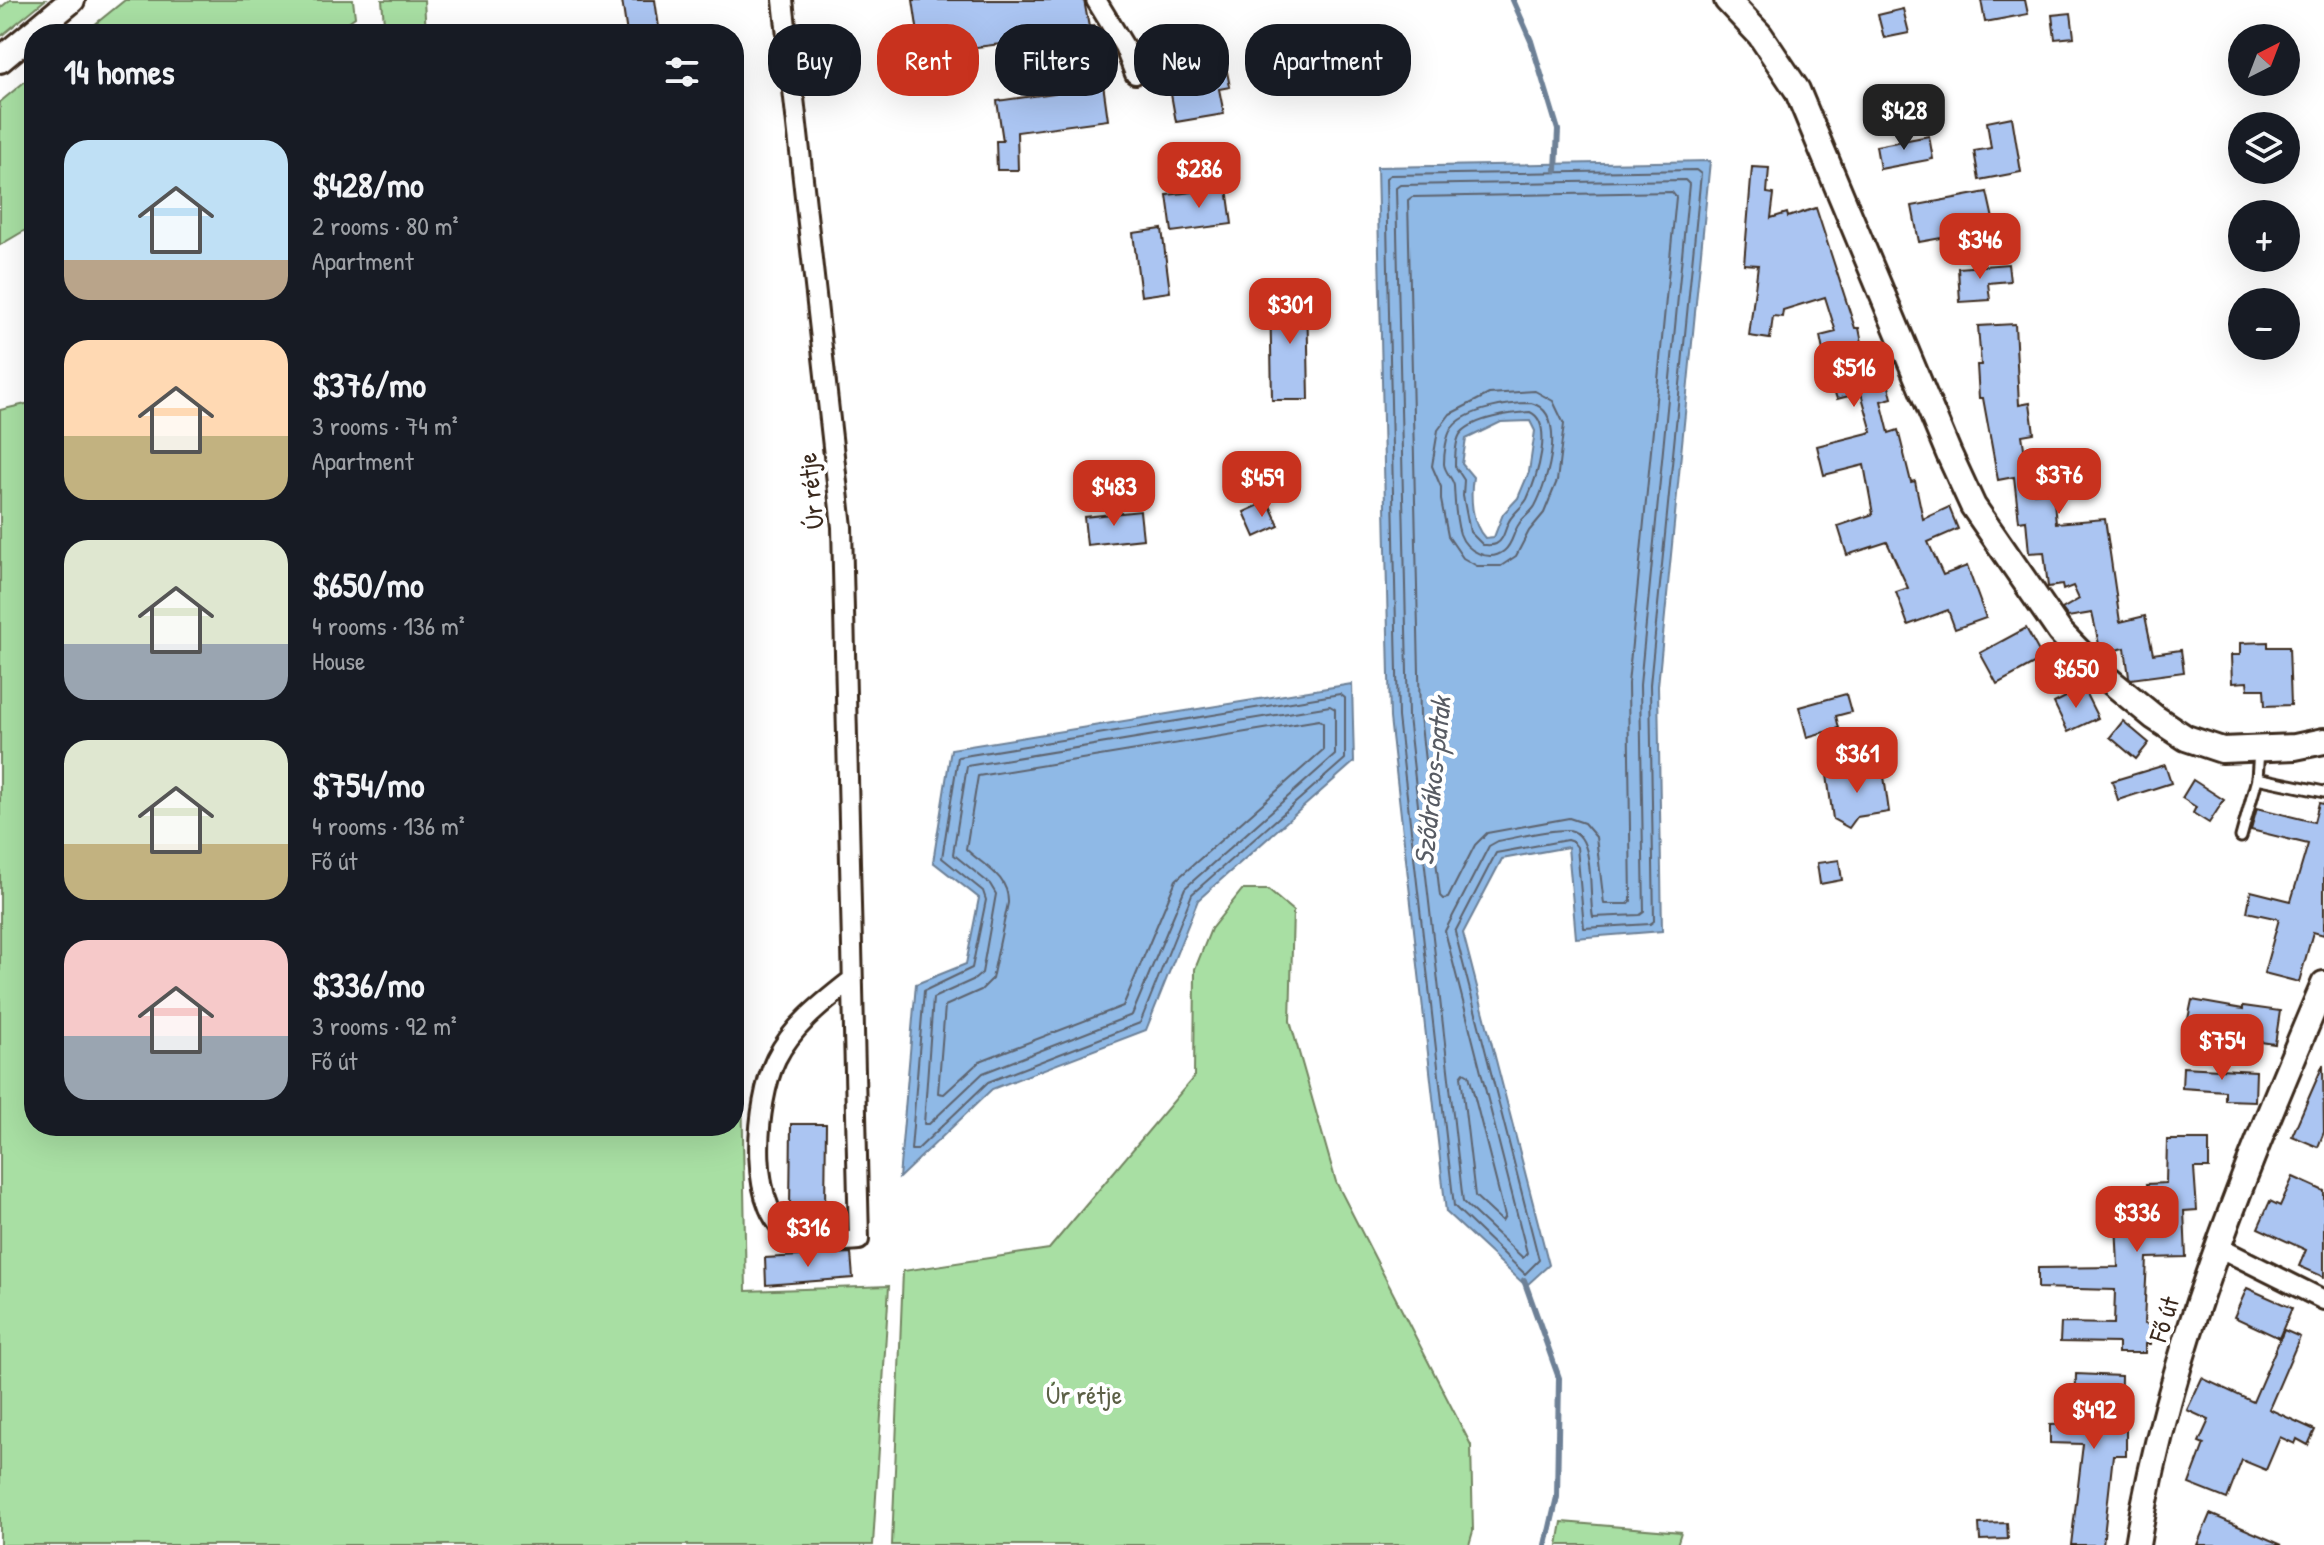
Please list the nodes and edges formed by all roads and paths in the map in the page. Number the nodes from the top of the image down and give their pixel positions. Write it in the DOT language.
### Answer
graph roads {
  1 [pos="72,0"];
  2 [pos="783,0"];
  3 [pos="1096,0"];
  4 [pos="1727,0"];
  5 [pos="43,24"];
  6 [pos="24,40"];
  7 [pos="0,60"];
  8 [pos="1134,71"];
  9 [pos="2324,741"];
  10 [pos="2259,747"];
  11 [pos="2285,747"];
  12 [pos="2324,757"];
  13 [pos="2257,778"];
  14 [pos="2324,792"];
  15 [pos="2241,837"];
  16 [pos="853,979"];
  17 [pos="2324,984"];
  18 [pos="2218,1247"];
  19 [pos="2324,1300"];
  20 [pos="2137,1545"];
  1 -- 5 [label="main road"];
  2 -- 16 [label="street, Úr rétje"];
  3 -- 8 [label="street"];
  4 -- 10 [label="main road"];
  6 -- 7 [label="main road"];
  9 -- 11 [label="main road"];
  10 -- 11 [label="main road"];
  10 -- 13 [label="lane"];
  11 -- 12 [label="main road"];
  13 -- 14 [label="lane"];
  13 -- 15 [label="lane"];
  16 -- 16 [label="street, Úr rétje"];
  17 -- 18 [label="main road, Fő út"];
  18 -- 19 [label="street"];
  18 -- 20 [label="main road, Fő út"];
}
